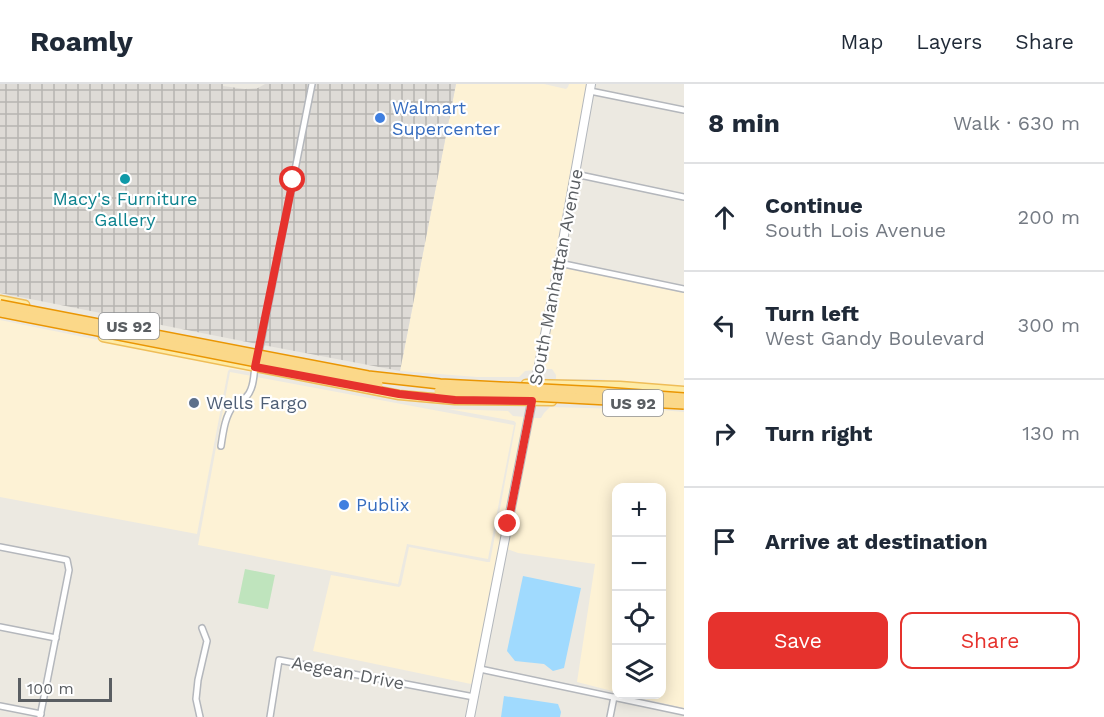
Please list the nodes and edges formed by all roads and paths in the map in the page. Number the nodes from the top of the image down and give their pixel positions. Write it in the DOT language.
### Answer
graph roads {
  1 [pos="312,84"];
  2 [pos="591,87"];
  3 [pos="684,110"];
  4 [pos="575,174"];
  5 [pos="684,197"];
  6 [pos="559,262"];
  7 [pos="684,289"];
  8 [pos="0,300"];
  9 [pos="0,305"];
  10 [pos="56,311"];
  11 [pos="0,314"];
  12 [pos="74,331"];
  13 [pos="259,352"];
  14 [pos="255,367"];
  15 [pos="343,369"];
  16 [pos="536,384"];
  17 [pos="356,387"];
  18 [pos="684,395"];
  19 [pos="532,401"];
  20 [pos="684,406"];
  21 [pos="221,446"];
  22 [pos="0,547"];
  23 [pos="0,627"];
  24 [pos="202,627"];
  25 [pos="56,638"];
  26 [pos="480,669"];
  27 [pos="474,697"];
  28 [pos="612,697"];
  29 [pos="614,699"];
  30 [pos="623,699"];
  31 [pos="0,706"];
  32 [pos="684,712"];
  33 [pos="40,715"];
  34 [pos="200,717"];
  35 [pos="270,717"];
  36 [pos="470,717"];
  37 [pos="610,717"];
  38 [pos="683,717"];
  1 -- 13 [label="street"];
  2 -- 3 [label="street"];
  2 -- 4 [label="main road, South Manhattan Avenue"];
  4 -- 5 [label="street"];
  4 -- 6 [label="main road, South Manhattan Avenue"];
  6 -- 7 [label="street"];
  6 -- 16 [label="main road, South Manhattan Avenue"];
  8 -- 10 [label="main road, US 92"];
  9 -- 10 [label="main road"];
  9 -- 18 [label="highway, bridge"];
  10 -- 13 [label="main road, US 92"];
  11 -- 12 [label="main road, US 92"];
  11 -- 20 [label="highway, bridge"];
  12 -- 13 [label="main road"];
  12 -- 14 [label="main road, US 92"];
  13 -- 14 [label="street"];
  13 -- 15 [label="main road, US 92"];
  14 -- 15 [label="main road"];
  14 -- 17 [label="main road, US 92"];
  14 -- 21 [label="street"];
  15 -- 16 [label="main road, US 92"];
  16 -- 17 [label="main road"];
  16 -- 18 [label="main road, US 92"];
  16 -- 19 [label="main road, South Manhattan Avenue"];
  17 -- 19 [label="main road, US 92"];
  18 -- 19 [label="main road"];
  19 -- 20 [label="main road, US 92"];
  19 -- 26 [label="main road, South Manhattan Avenue"];
  22 -- 25 [label="street"];
  23 -- 25 [label="street"];
  24 -- 34 [label="street"];
  25 -- 33 [label="street"];
  26 -- 27 [label="main road, South Manhattan Avenue"];
  26 -- 28 [label="street"];
  27 -- 35 [label="street, Aegean Drive"];
  27 -- 36 [label="main road, South Manhattan Avenue"];
  29 -- 37 [label="street"];
  30 -- 32 [label="street"];
  31 -- 33 [label="street"];
  32 -- 38 [label="street"];
}
